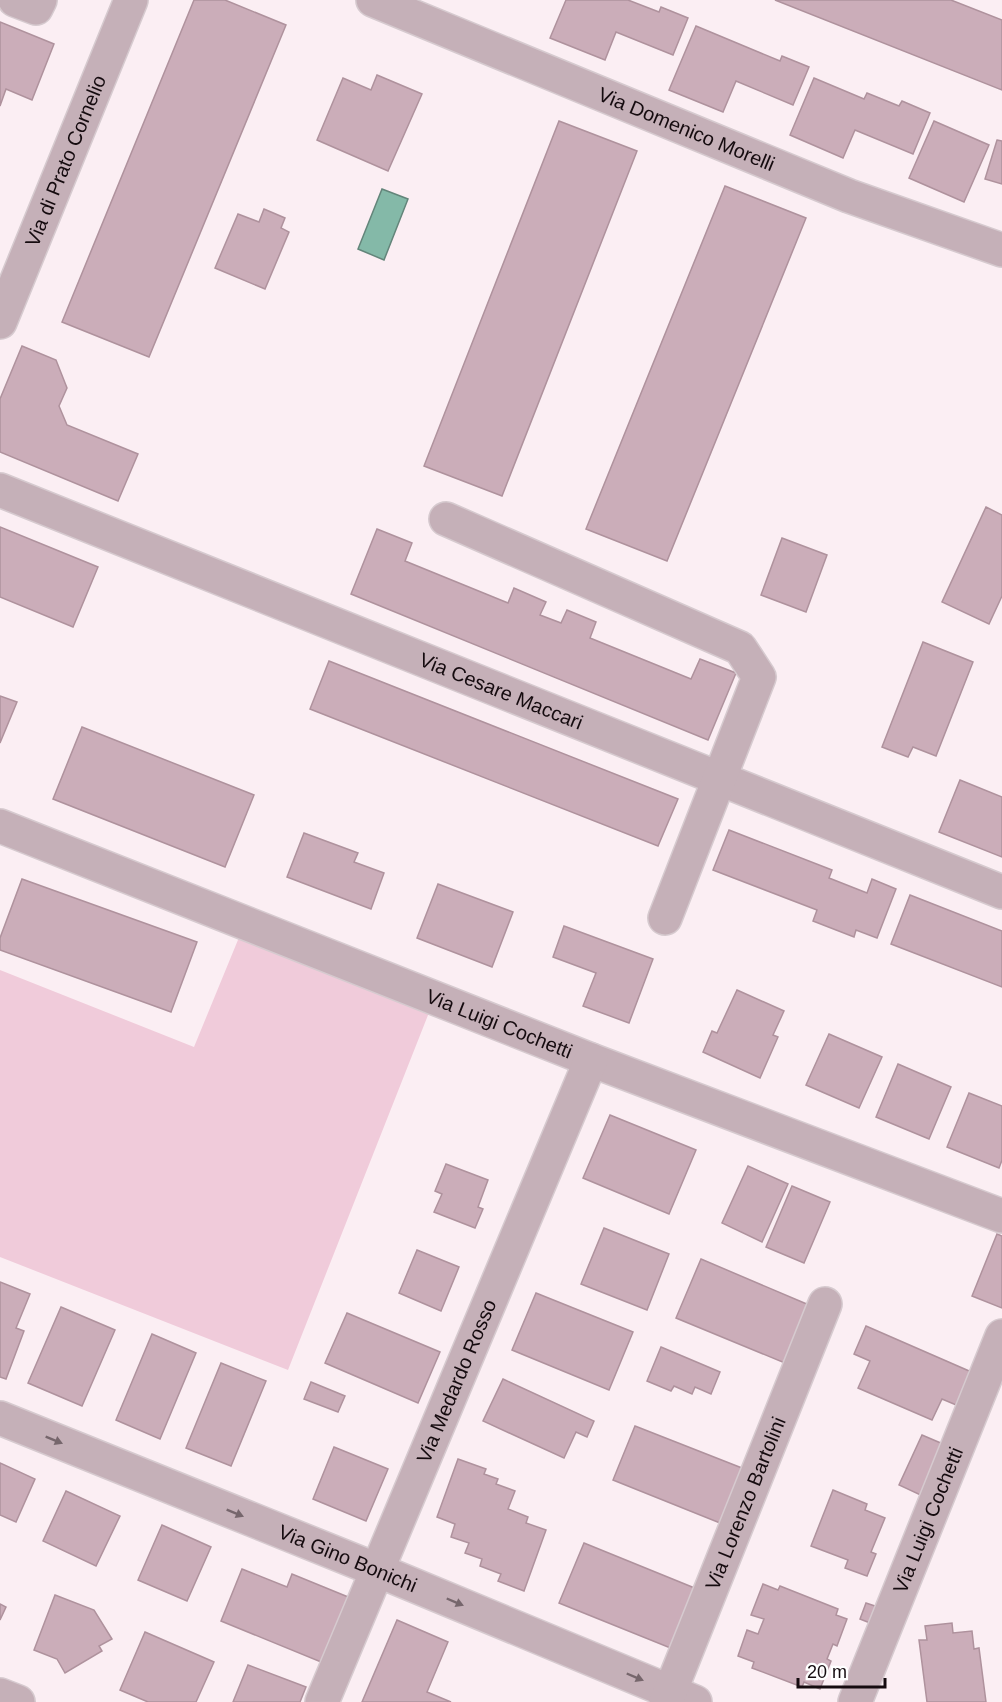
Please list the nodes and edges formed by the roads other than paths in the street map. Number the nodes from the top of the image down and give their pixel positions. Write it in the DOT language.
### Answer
graph roads {
  1 [pos="15,0"];
  2 [pos="40,0"];
  3 [pos="131,0"];
  4 [pos="373,0"];
  5 [pos="1002,250"];
  6 [pos="0,322"];
  7 [pos="0,490"];
  8 [pos="446,519"];
  9 [pos="719,778"];
  10 [pos="0,826"];
  11 [pos="1002,892"];
  12 [pos="665,918"];
  13 [pos="591,1060"];
  14 [pos="1002,1216"];
  15 [pos="825,1304"];
  16 [pos="1002,1336"];
  17 [pos="0,1418"];
  18 [pos="377,1570"];
  19 [pos="0,1695"];
  20 [pos="677,1698"];
  21 [pos="18,1702"];
  22 [pos="322,1702"];
  23 [pos="855,1702"];
  1 -- 2 [label="street"];
  3 -- 6 [label="street, Via di Prato Cornelio"];
  4 -- 5 [label="street, Via Domenico Morelli"];
  7 -- 9 [label="street, Via Cesare Maccari"];
  8 -- 9 [label="street"];
  9 -- 11 [label="street, Via Cesare Maccari"];
  9 -- 12 [label="street"];
  10 -- 13 [label="street, Via Luigi Cochetti"];
  13 -- 14 [label="street, Via Luigi Cochetti"];
  13 -- 18 [label="street, Via Medardo Rosso"];
  15 -- 20 [label="street, Via Lorenzo Bartolini"];
  16 -- 23 [label="street, Via Luigi Cochetti"];
  17 -- 18 [label="street, Via Gino Bonichi, one-way"];
  18 -- 20 [label="street, Via Gino Bonichi, one-way"];
  18 -- 22 [label="street, Via Medardo Rosso"];
  19 -- 21 [label="street"];
}
